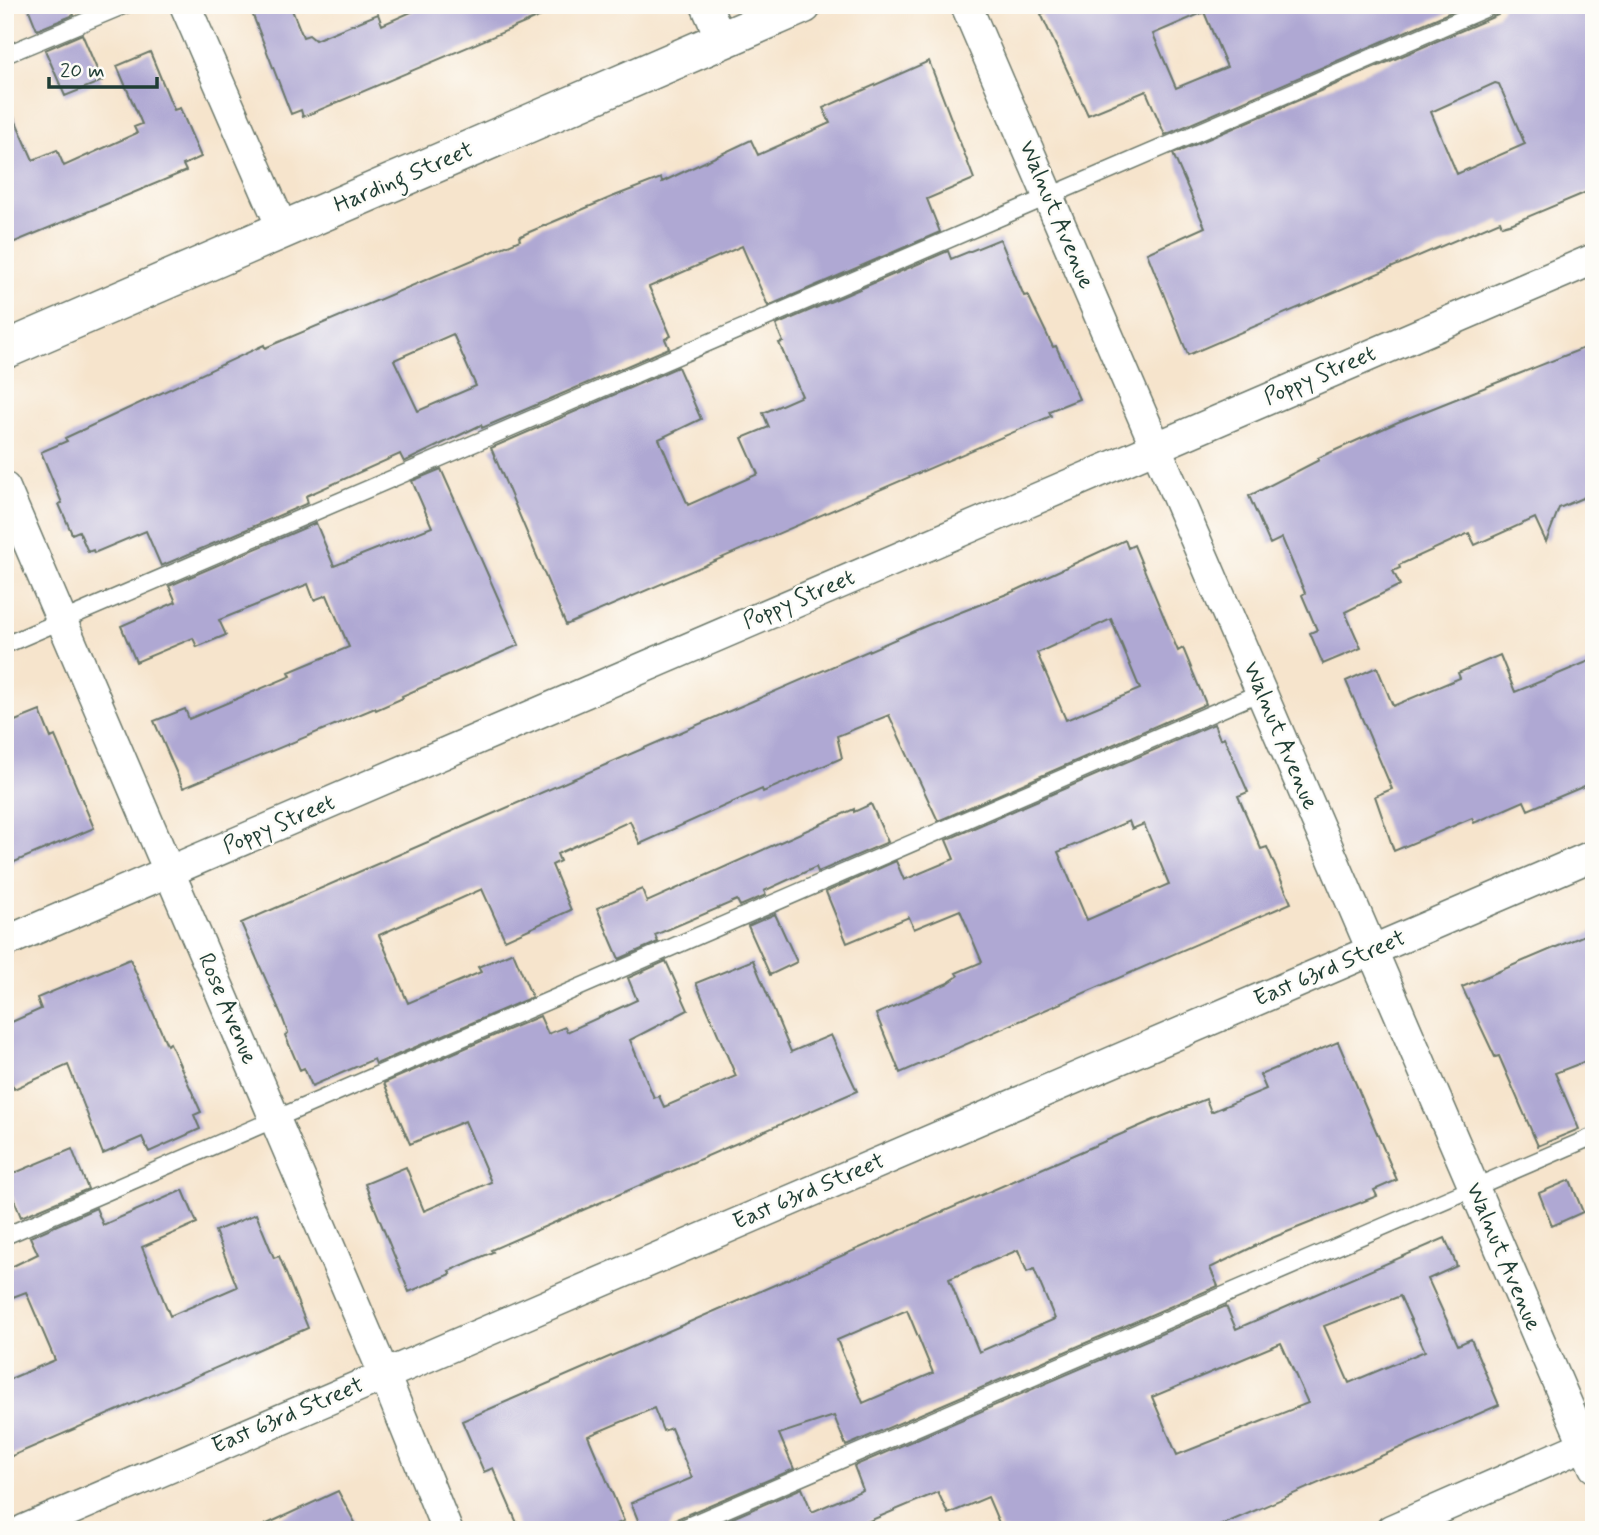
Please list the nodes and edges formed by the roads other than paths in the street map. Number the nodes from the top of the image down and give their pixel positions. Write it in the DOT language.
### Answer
graph roads {
  1 [pos="125,5"];
  2 [pos="185,5"];
  3 [pos="706,5"];
  4 [pos="803,5"];
  5 [pos="966,5"];
  6 [pos="1494,5"];
  7 [pos="722,41"];
  8 [pos="5,55"];
  9 [pos="1048,197"];
  10 [pos="283,230"];
  11 [pos="1594,259"];
  12 [pos="5,350"];
  13 [pos="1156,447"];
  14 [pos="5,488"];
  15 [pos="62,621"];
  16 [pos="5,645"];
  17 [pos="1261,692"];
  18 [pos="1594,855"];
  19 [pos="168,872"];
  20 [pos="5,942"];
  21 [pos="1372,951"];
  22 [pos="275,1120"];
  23 [pos="1594,1136"];
  24 [pos="1473,1187"];
  25 [pos="5,1236"];
  26 [pos="384,1374"];
  27 [pos="1591,1451"];
  28 [pos="24,1530"];
  29 [pos="447,1530"];
  30 [pos="678,1530"];
  31 [pos="1391,1530"];
  1 -- 8 [label="lane"];
  2 -- 10 [label="street"];
  3 -- 7 [label="street"];
  4 -- 7 [label="street, Harding Street"];
  5 -- 9 [label="street, Walnut Avenue"];
  6 -- 9 [label="lane"];
  7 -- 10 [label="street, Harding Street"];
  9 -- 13 [label="street, Walnut Avenue"];
  9 -- 15 [label="lane"];
  10 -- 12 [label="street, Harding Street"];
  11 -- 13 [label="street, Poppy Street"];
  13 -- 17 [label="street, Walnut Avenue"];
  13 -- 19 [label="street, Poppy Street"];
  14 -- 15 [label="street, Rose Avenue"];
  15 -- 16 [label="lane"];
  15 -- 19 [label="street, Rose Avenue"];
  17 -- 21 [label="street, Walnut Avenue"];
  17 -- 22 [label="lane"];
  18 -- 21 [label="street, East 63rd Street"];
  19 -- 20 [label="street, Poppy Street"];
  19 -- 22 [label="street, Rose Avenue"];
  21 -- 24 [label="street, Walnut Avenue"];
  21 -- 26 [label="street, East 63rd Street"];
  22 -- 25 [label="lane"];
  22 -- 26 [label="street, Rose Avenue"];
  23 -- 24 [label="lane"];
  24 -- 27 [label="street, Walnut Avenue"];
  24 -- 30 [label="lane"];
  26 -- 28 [label="street, East 63rd Street"];
  26 -- 29 [label="street, Rose Avenue"];
  27 -- 31 [label="street"];
}
